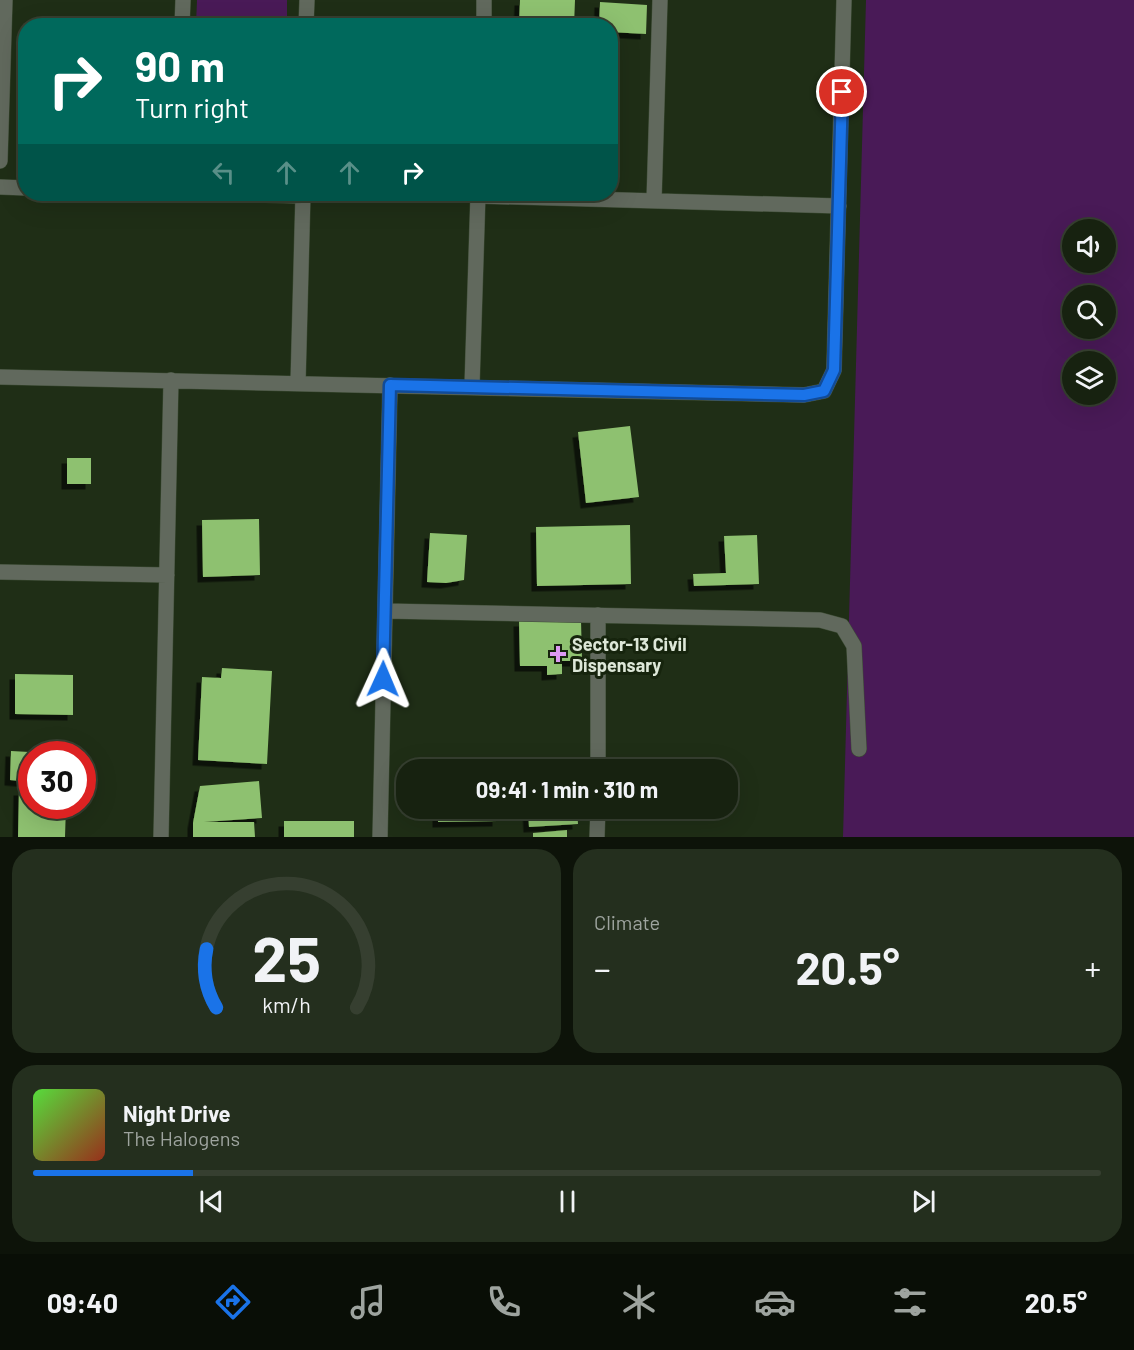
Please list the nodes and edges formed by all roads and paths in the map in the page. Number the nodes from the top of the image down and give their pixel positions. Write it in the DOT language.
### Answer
graph roads {
  1 [pos="4,0"];
  2 [pos="183,0"];
  3 [pos="307,0"];
  4 [pos="484,0"];
  5 [pos="660,0"];
  6 [pos="844,0"];
  7 [pos="183,18"];
  8 [pos="306,18"];
  9 [pos="484,18"];
  10 [pos="0,161"];
  11 [pos="0,187"];
  12 [pos="18,188"];
  13 [pos="618,200"];
  14 [pos="303,201"];
  15 [pos="478,201"];
  16 [pos="654,201"];
  17 [pos="839,206"];
  18 [pos="0,376"];
  19 [pos="171,380"];
  20 [pos="298,383"];
  21 [pos="390,385"];
  22 [pos="472,386"];
  23 [pos="0,572"];
  24 [pos="167,575"];
  25 [pos="385,611"];
  26 [pos="598,615"];
  27 [pos="859,749"];
  28 [pos="598,759"];
  29 [pos="598,819"];
  30 [pos="161,837"];
  31 [pos="380,837"];
  32 [pos="597,837"];
  1 -- 10 [label="street"];
  2 -- 7 [label="street"];
  3 -- 8 [label="street"];
  4 -- 9 [label="street"];
  5 -- 16 [label="street"];
  6 -- 17 [label="street"];
  11 -- 12 [label="street"];
  13 -- 16 [label="street"];
  14 -- 20 [label="street"];
  15 -- 22 [label="street"];
  16 -- 17 [label="street"];
  17 -- 22 [label="street"];
  18 -- 19 [label="street"];
  19 -- 20 [label="street"];
  19 -- 24 [label="street"];
  20 -- 21 [label="street"];
  21 -- 22 [label="street"];
  21 -- 25 [label="street"];
  23 -- 24 [label="street"];
  24 -- 30 [label="street"];
  25 -- 26 [label="street"];
  25 -- 31 [label="street"];
  26 -- 27 [label="street"];
  26 -- 28 [label="street"];
  29 -- 32 [label="street"];
}
